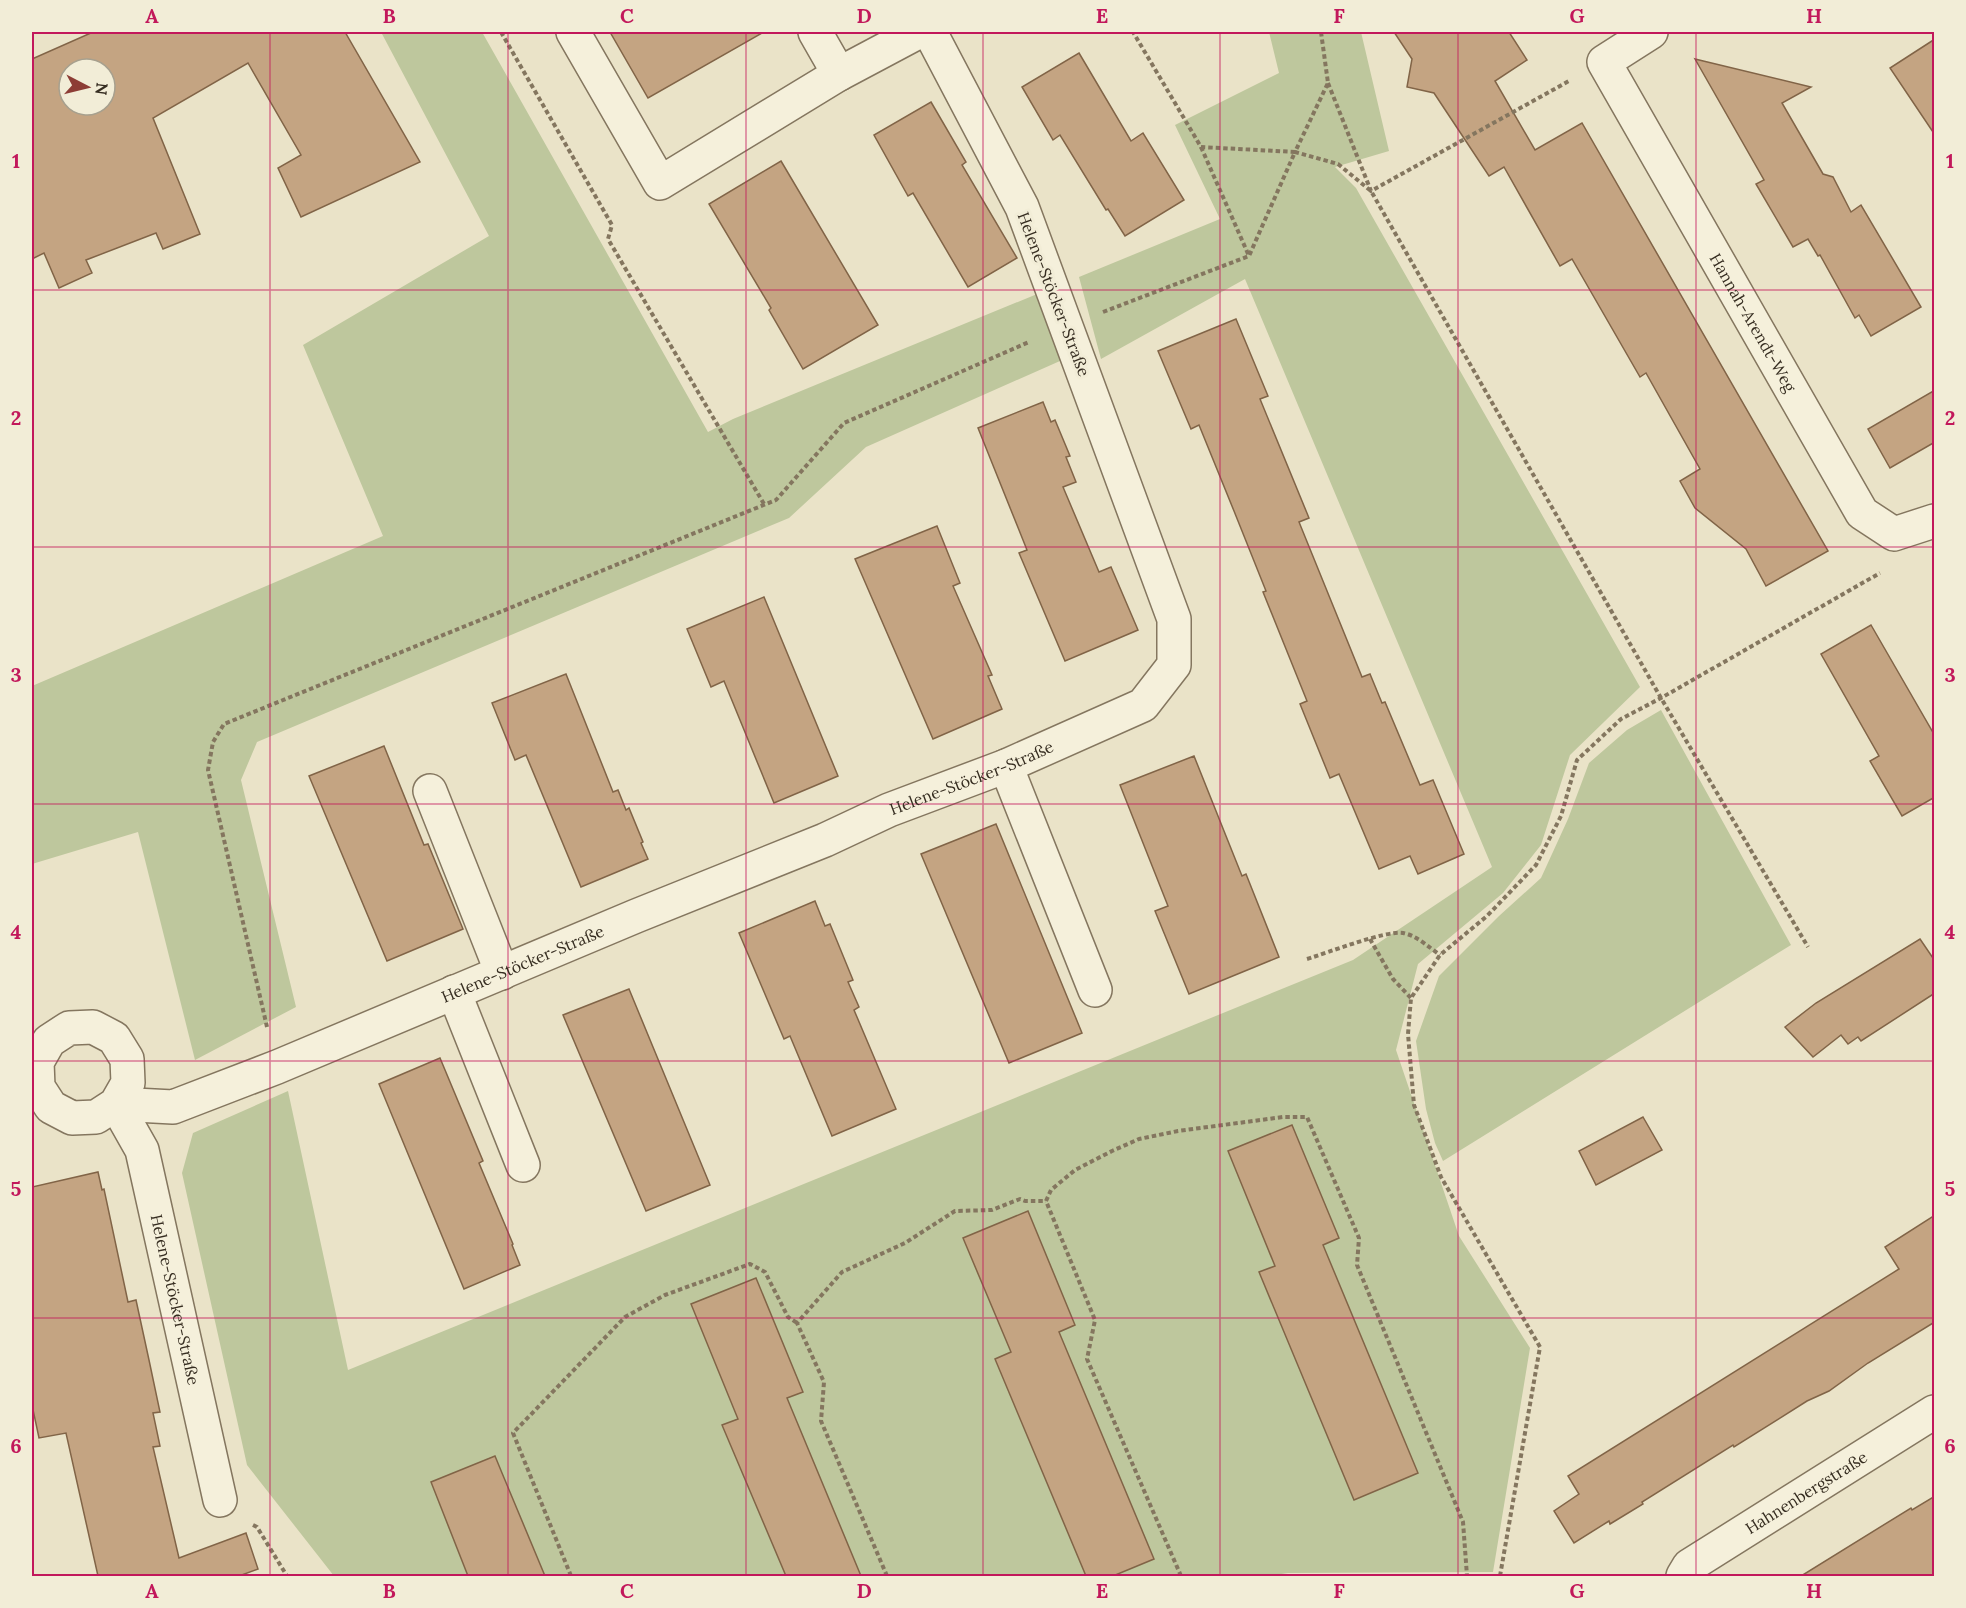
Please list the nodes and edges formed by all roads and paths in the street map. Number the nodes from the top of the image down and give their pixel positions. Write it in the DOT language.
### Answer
graph roads {
  1 [pos="501,32"];
  2 [pos="573,32"];
  3 [pos="815,32"];
  4 [pos="918,32"];
  5 [pos="930,32"];
  6 [pos="1134,32"];
  7 [pos="1321,32"];
  8 [pos="1651,32"];
  9 [pos="1604,62"];
  10 [pos="839,74"];
  11 [pos="1328,82"];
  12 [pos="1201,147"];
  13 [pos="1295,152"];
  14 [pos="1371,191"];
  15 [pos="1249,256"];
  16 [pos="1067,326"];
  17 [pos="764,504"];
  18 [pos="1935,521"];
  19 [pos="1894,534"];
  20 [pos="1661,698"];
  21 [pos="1006,766"];
  22 [pos="430,791"];
  23 [pos="1370,939"];
  24 [pos="1808,947"];
  25 [pos="1440,955"];
  26 [pos="1307,959"];
  27 [pos="502,973"];
  28 [pos="1095,990"];
  29 [pos="453,992"];
  30 [pos="1411,998"];
  31 [pos="277,1067"];
  32 [pos="523,1165"];
  33 [pos="1046,1201"];
  34 [pos="797,1323"];
  35 [pos="1935,1412"];
  36 [pos="220,1500"];
  37 [pos="287,1576"];
  38 [pos="571,1576"];
  39 [pos="887,1576"];
  40 [pos="1181,1576"];
  41 [pos="1467,1576"];
  42 [pos="1500,1576"];
  43 [pos="1683,1576"];
  1 -- 17 [label="path"];
  2 -- 10 [label="street"];
  3 -- 10 [label="street"];
  4 -- 10 [label="street"];
  5 -- 16 [label="street, Helene-Stöcker-Straße"];
  6 -- 12 [label="path"];
  7 -- 11 [label="path"];
  8 -- 9 [label="street"];
  9 -- 14 [label="path"];
  9 -- 19 [label="street, Hannah-Arendt-Weg"];
  11 -- 13 [label="path"];
  11 -- 14 [label="path"];
  12 -- 13 [label="path"];
  12 -- 15 [label="path"];
  13 -- 14 [label="path"];
  13 -- 15 [label="path"];
  14 -- 20 [label="path"];
  15 -- 16 [label="path"];
  16 -- 17 [label="path"];
  16 -- 21 [label="street, Helene-Stöcker-Straße"];
  17 -- 31 [label="path"];
  18 -- 19 [label="street"];
  19 -- 20 [label="path"];
  20 -- 24 [label="path"];
  20 -- 25 [label="path"];
  21 -- 27 [label="street, Helene-Stöcker-Straße"];
  21 -- 28 [label="street"];
  22 -- 27 [label="street"];
  23 -- 25 [label="path"];
  23 -- 26 [label="path"];
  23 -- 30 [label="path"];
  25 -- 30 [label="path"];
  27 -- 29 [label="street, Helene-Stöcker-Straße"];
  29 -- 31 [label="street, Helene-Stöcker-Straße"];
  29 -- 32 [label="street"];
  30 -- 42 [label="path"];
  31 -- 36 [label="street, Helene-Stöcker-Straße"];
  33 -- 34 [label="path"];
  33 -- 40 [label="path"];
  33 -- 41 [label="path"];
  34 -- 38 [label="path"];
  34 -- 39 [label="path"];
  35 -- 43 [label="street, Hahnenbergstraße"];
  36 -- 37 [label="path"];
}
